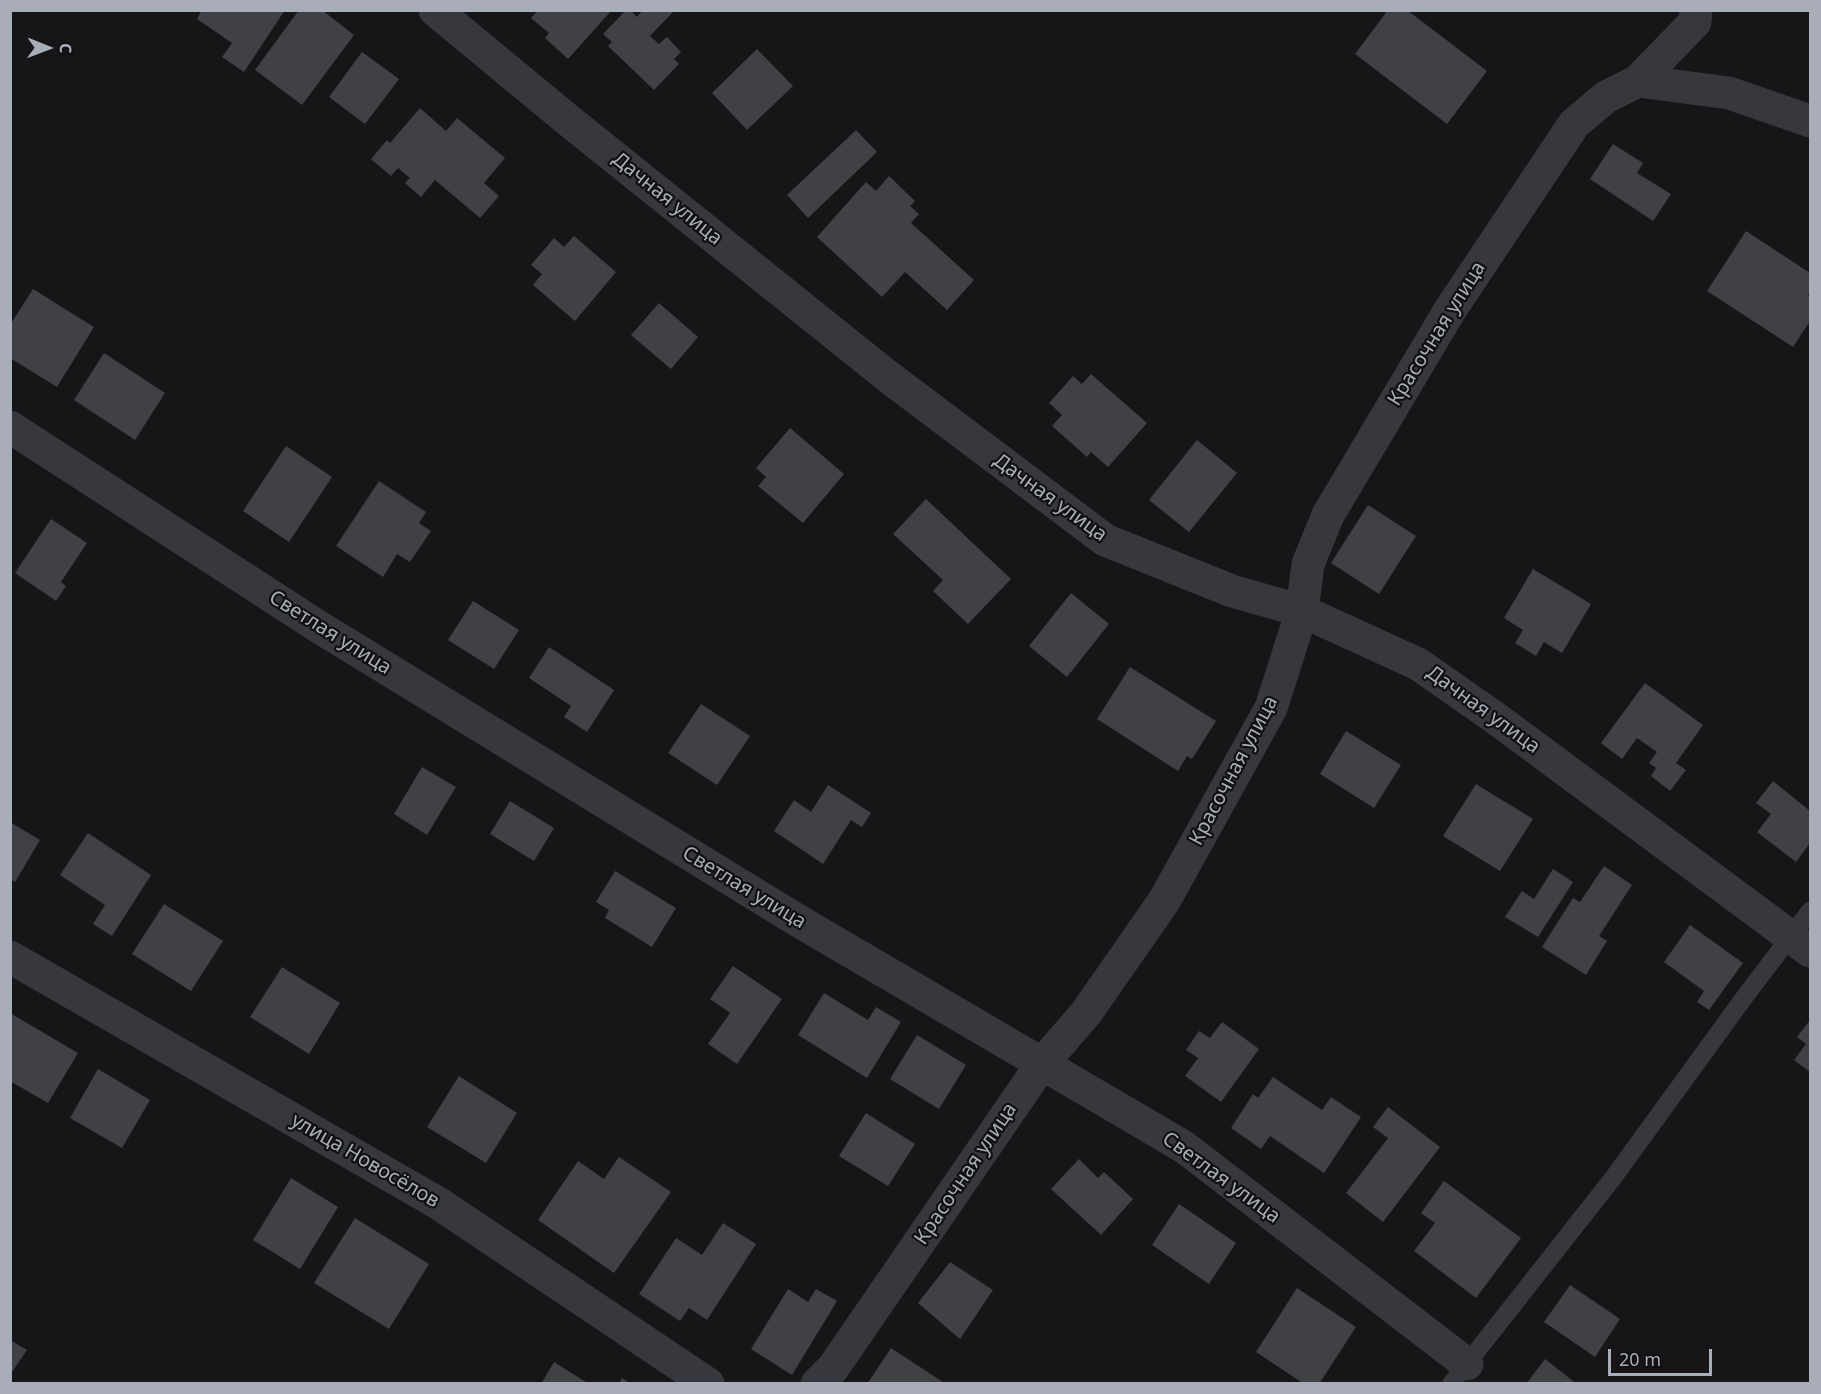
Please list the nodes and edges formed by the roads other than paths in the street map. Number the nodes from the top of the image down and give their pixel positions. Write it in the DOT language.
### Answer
graph roads {
  1 [pos="435,10"];
  2 [pos="1696,10"];
  3 [pos="1638,81"];
  4 [pos="1810,121"];
  5 [pos="10,427"];
  6 [pos="1302,611"];
  7 [pos="1810,911"];
  8 [pos="1800,944"];
  9 [pos="10,957"];
  10 [pos="1041,1065"];
  11 [pos="1459,1373"];
  12 [pos="708,1383"];
  13 [pos="817,1383"];
  1 -- 6 [label="street, Дачная улица"];
  2 -- 3 [label="street"];
  3 -- 4 [label="street"];
  3 -- 6 [label="street, Красочная улица"];
  5 -- 10 [label="street, Светлая улица"];
  6 -- 8 [label="street, Дачная улица"];
  6 -- 10 [label="street, Красочная улица"];
  7 -- 8 [label="lane"];
  8 -- 11 [label="lane"];
  9 -- 12 [label="street, улица Новосёлов"];
  10 -- 11 [label="street, Светлая улица"];
  10 -- 13 [label="street, Красочная улица"];
}
